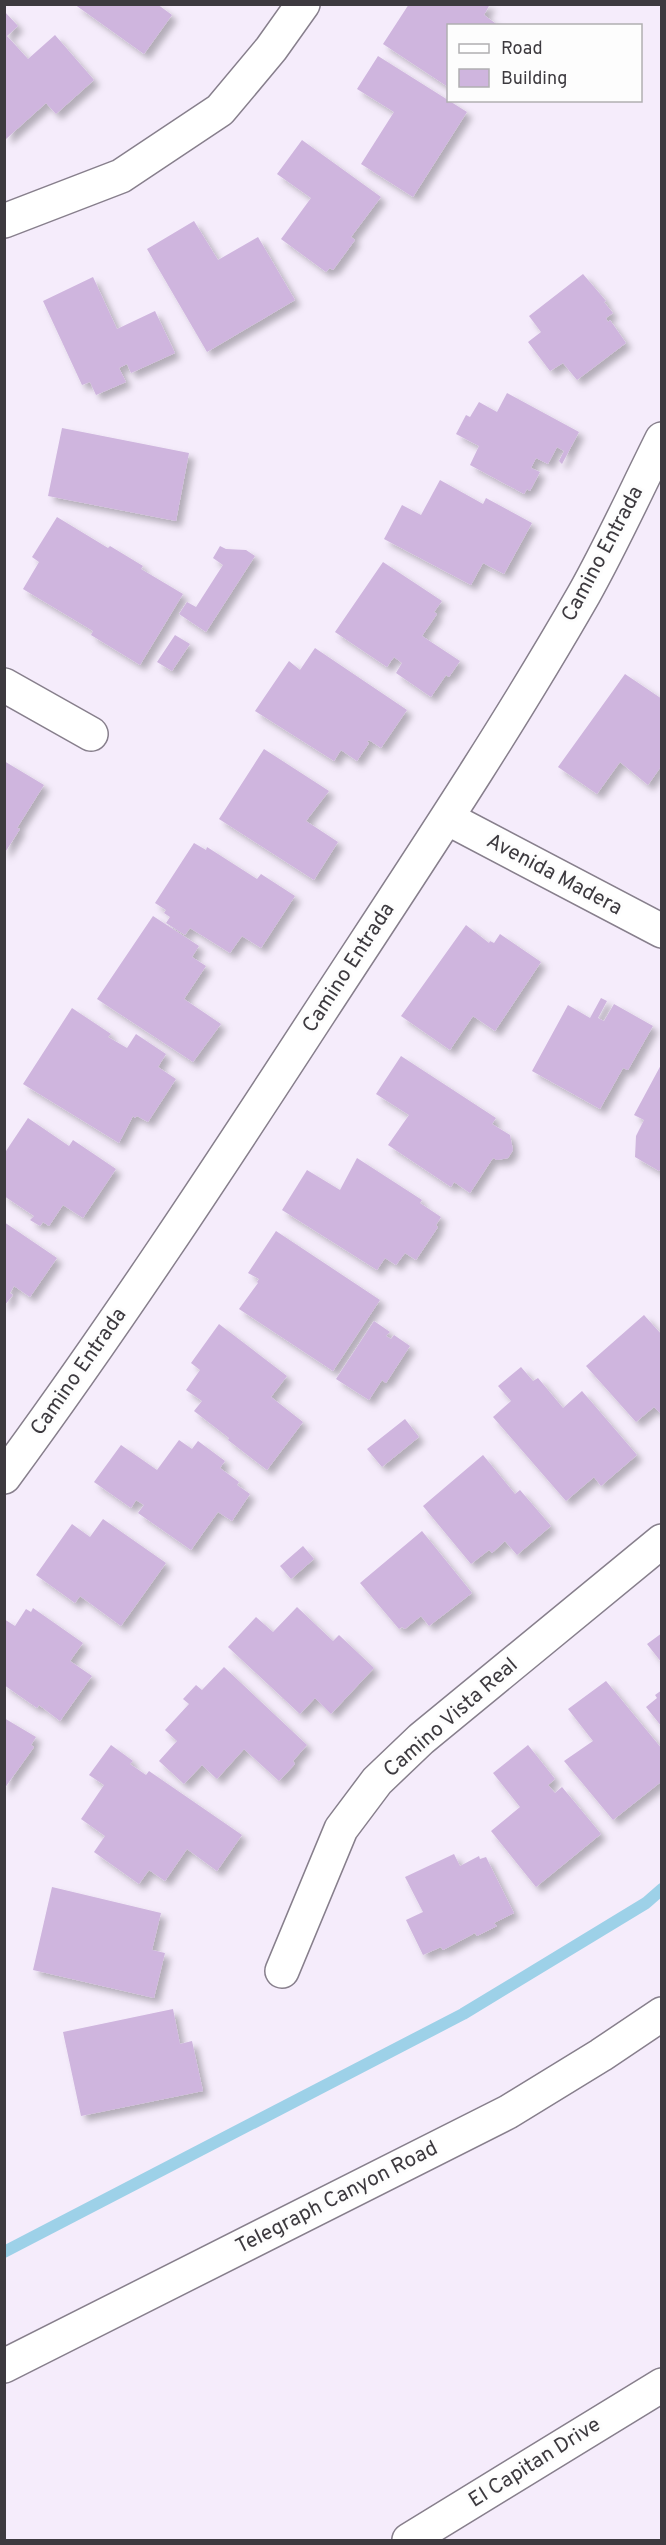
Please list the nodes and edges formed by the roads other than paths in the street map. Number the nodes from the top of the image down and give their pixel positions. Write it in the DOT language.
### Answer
graph roads {
  1 [pos="303,4"];
  2 [pos="4,221"];
  3 [pos="662,440"];
  4 [pos="4,685"];
  5 [pos="91,734"];
  6 [pos="447,818"];
  7 [pos="662,931"];
  8 [pos="4,1477"];
  9 [pos="662,1540"];
  10 [pos="282,1971"];
  11 [pos="662,2014"];
  12 [pos="4,2366"];
  13 [pos="662,2385"];
  14 [pos="409,2541"];
  1 -- 2 [label="street"];
  3 -- 6 [label="street, Camino Entrada"];
  4 -- 5 [label="street"];
  6 -- 7 [label="street, Avenida Madera"];
  6 -- 8 [label="street, Camino Entrada"];
  9 -- 10 [label="street, Camino Vista Real"];
  11 -- 12 [label="street, Telegraph Canyon Road"];
  13 -- 14 [label="street, El Capitan Drive"];
}
